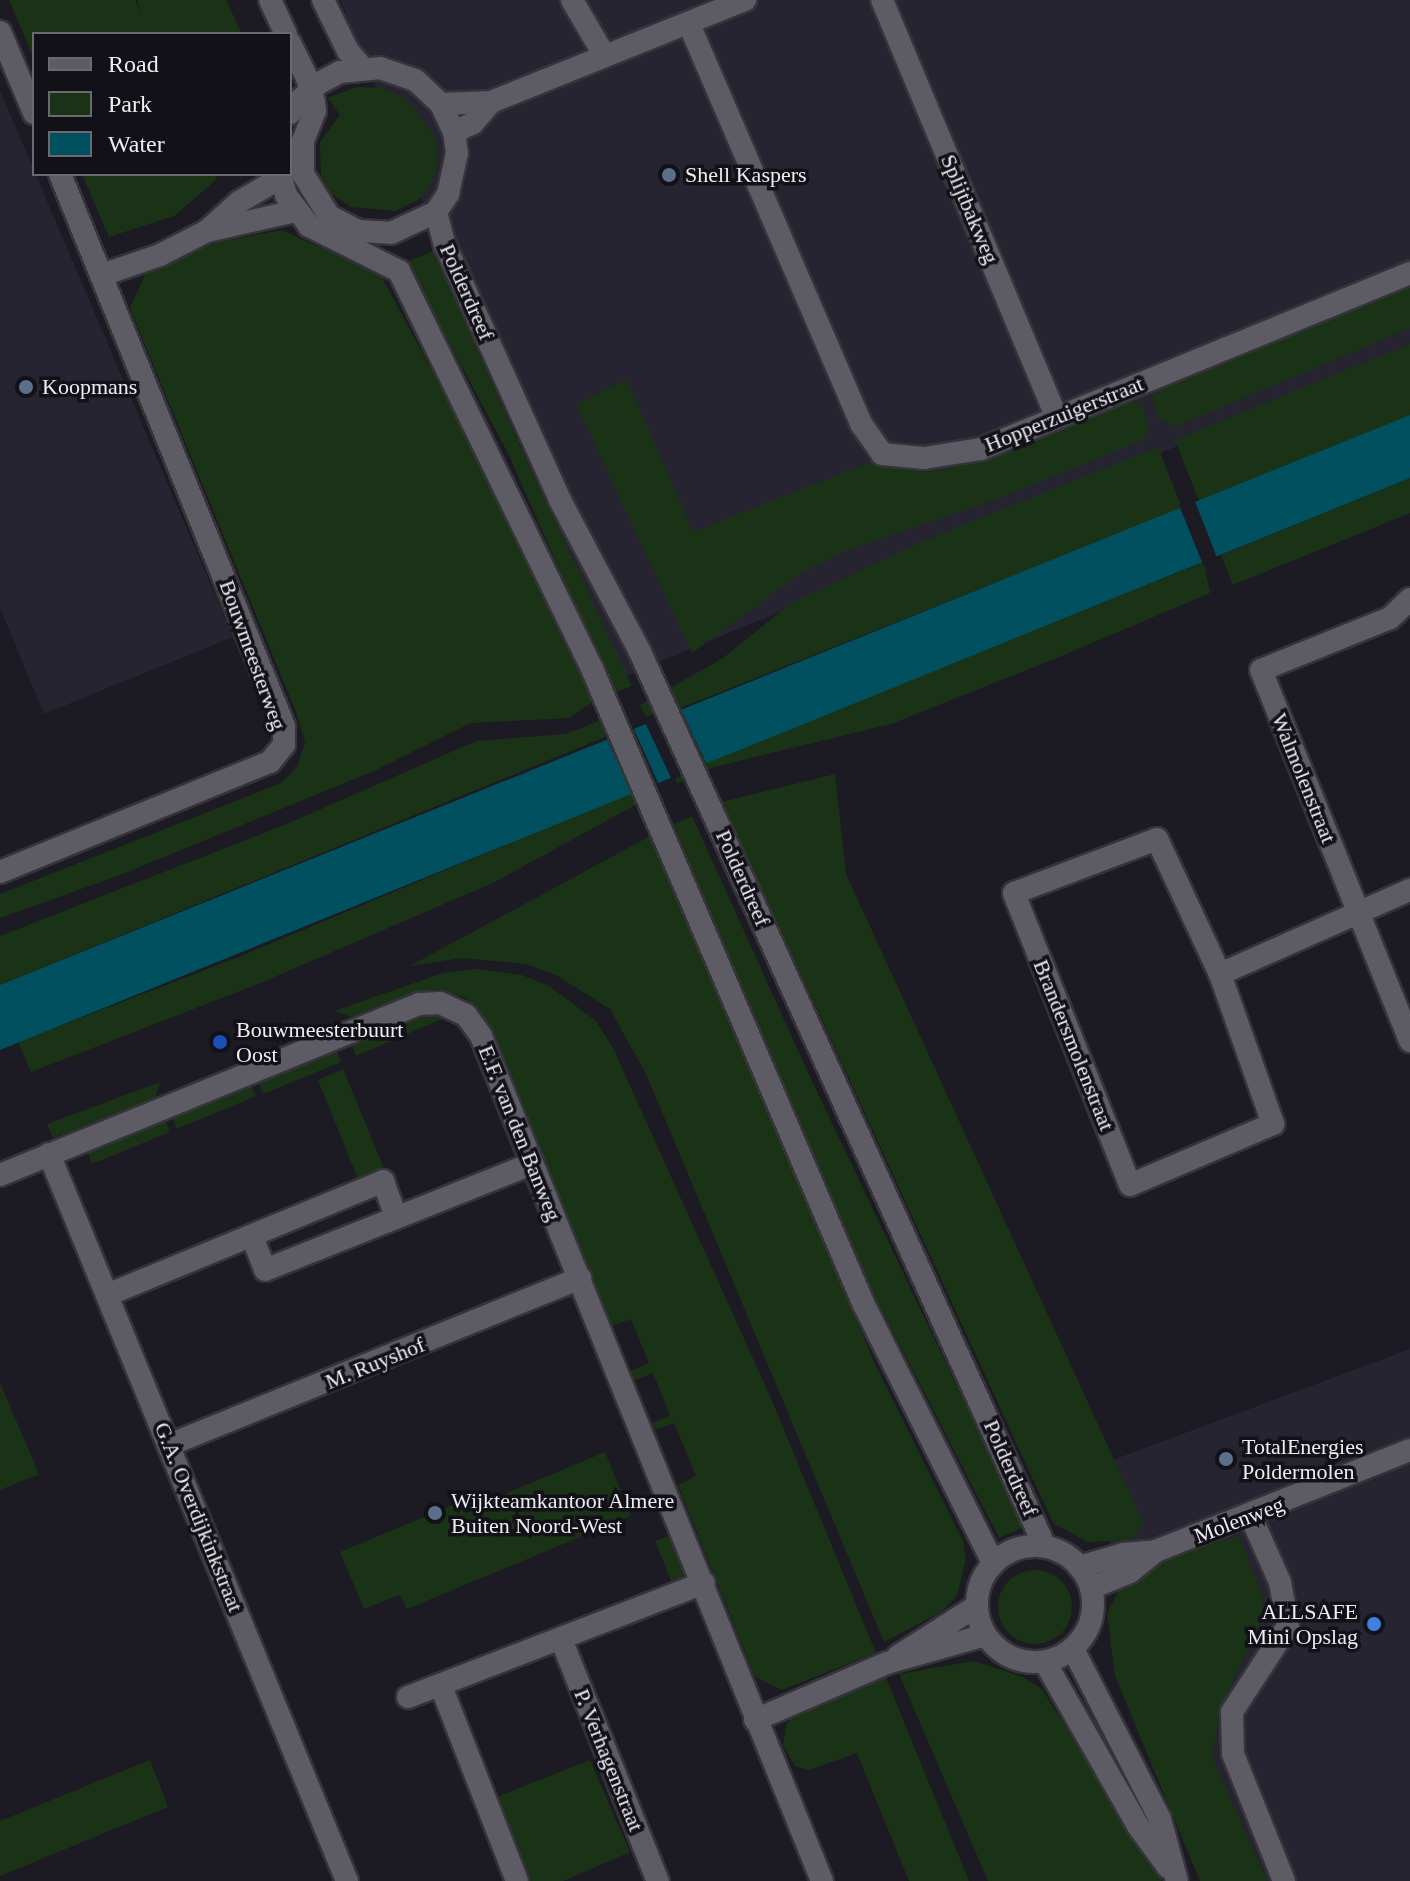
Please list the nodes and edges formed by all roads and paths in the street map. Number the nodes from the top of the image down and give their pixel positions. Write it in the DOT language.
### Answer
graph roads {
  1 [pos="257,0"];
  2 [pos="270,0"];
  3 [pos="323,0"];
  4 [pos="572,0"];
  5 [pos="745,0"];
  6 [pos="882,0"];
  7 [pos="689,24"];
  8 [pos="0,32"];
  9 [pos="270,32"];
  10 [pos="285,32"];
  11 [pos="292,54"];
  12 [pos="604,55"];
  13 [pos="363,68"];
  14 [pos="292,80"];
  15 [pos="301,101"];
  16 [pos="491,102"];
  17 [pos="441,104"];
  18 [pos="32,108"];
  19 [pos="454,132"];
  20 [pos="61,176"];
  21 [pos="280,176"];
  22 [pos="318,204"];
  23 [pos="296,211"];
  24 [pos="436,212"];
  25 [pos="207,231"];
  26 [pos="1410,273"];
  27 [pos="102,275"];
  28 [pos="1057,418"];
  29 [pos="1410,599"];
  30 [pos="0,872"];
  31 [pos="1410,890"];
  32 [pos="1358,913"];
  33 [pos="1220,974"];
  34 [pos="1410,1041"];
  35 [pos="49,1154"];
  36 [pos="531,1164"];
  37 [pos="0,1175"];
  38 [pos="332,1202"];
  39 [pos="396,1217"];
  40 [pos="291,1220"];
  41 [pos="252,1237"];
  42 [pos="345,1237"];
  43 [pos="304,1254"];
  44 [pos="580,1278"];
  45 [pos="107,1295"];
  46 [pos="169,1445"];
  47 [pos="1410,1450"];
  48 [pos="1251,1517"];
  49 [pos="1045,1547"];
  50 [pos="1156,1551"];
  51 [pos="993,1563"];
  52 [pos="1079,1567"];
  53 [pos="704,1583"];
  54 [pos="1091,1588"];
  55 [pos="975,1607"];
  56 [pos="985,1635"];
  57 [pos="561,1639"];
  58 [pos="1073,1649"];
  59 [pos="1045,1662"];
  60 [pos="887,1663"];
  61 [pos="441,1686"];
  62 [pos="408,1697"];
  63 [pos="755,1720"];
  64 [pos="1176,1879"];
  65 [pos="347,1881"];
  66 [pos="517,1881"];
  67 [pos="658,1881"];
  68 [pos="822,1881"];
  69 [pos="1284,1881"];
  1 -- 9 [label="street"];
  2 -- 10 [label="street"];
  3 -- 13 [label="street"];
  4 -- 12 [label="street"];
  5 -- 7 [label="street"];
  6 -- 28 [label="street, Splijtbakweg"];
  7 -- 12 [label="street"];
  7 -- 28 [label="street, Hopperzuigerstraat"];
  8 -- 18 [label="street"];
  11 -- 15 [label="street"];
  12 -- 16 [label="street"];
  13 -- 15 [label="street"];
  13 -- 17 [label="street"];
  14 -- 15 [label="street"];
  15 -- 22 [label="street"];
  16 -- 17 [label="street"];
  16 -- 19 [label="street"];
  17 -- 19 [label="street"];
  19 -- 24 [label="street"];
  20 -- 27 [label="street, Bouwmeesterweg"];
  21 -- 23 [label="street"];
  21 -- 25 [label="street"];
  22 -- 23 [label="street"];
  22 -- 24 [label="street"];
  23 -- 25 [label="street"];
  23 -- 51 [label="street"];
  24 -- 49 [label="street, Polderdreef"];
  25 -- 27 [label="street"];
  26 -- 28 [label="street, Hopperzuigerstraat"];
  27 -- 30 [label="street, Bouwmeesterweg"];
  29 -- 32 [label="street, Walmolenstraat"];
  31 -- 32 [label="street"];
  32 -- 33 [label="street"];
  32 -- 34 [label="street, Walmolenstraat"];
  33 -- 33 [label="street, Brandersmolenstraat"];
  35 -- 36 [label="street, E.F. van den Banweg"];
  35 -- 37 [label="street, E.F. van den Banweg"];
  35 -- 45 [label="street, G.A. Overdijkinkstraat"];
  36 -- 39 [label="street"];
  36 -- 44 [label="street, E.F. van den Banweg"];
  38 -- 39 [label="street"];
  38 -- 40 [label="street"];
  38 -- 42 [label="street"];
  39 -- 42 [label="street"];
  40 -- 41 [label="street"];
  40 -- 43 [label="street"];
  41 -- 43 [label="street"];
  41 -- 45 [label="street"];
  42 -- 43 [label="street"];
  44 -- 46 [label="street, M. Ruyshof"];
  44 -- 53 [label="street, E.F. van den Banweg"];
  45 -- 46 [label="street, G.A. Overdijkinkstraat"];
  46 -- 65 [label="street, G.A. Overdijkinkstraat"];
  47 -- 48 [label="street, Molenweg"];
  48 -- 50 [label="street, Molenweg"];
  48 -- 69 [label="street"];
  49 -- 51 [label="street"];
  49 -- 52 [label="street"];
  50 -- 52 [label="street, Molenweg"];
  50 -- 54 [label="street, Molenweg"];
  51 -- 55 [label="street"];
  52 -- 54 [label="street"];
  53 -- 57 [label="street"];
  53 -- 63 [label="street, E.F. van den Banweg"];
  54 -- 58 [label="street"];
  55 -- 56 [label="street"];
  55 -- 60 [label="street"];
  56 -- 59 [label="street"];
  56 -- 60 [label="street"];
  57 -- 61 [label="street"];
  57 -- 67 [label="street, P. Verhagenstraat"];
  58 -- 59 [label="street"];
  58 -- 64 [label="street"];
  59 -- 64 [label="street"];
  60 -- 63 [label="street"];
  61 -- 62 [label="street"];
  61 -- 66 [label="street"];
  63 -- 68 [label="street, E.F. van den Banweg"];
}
